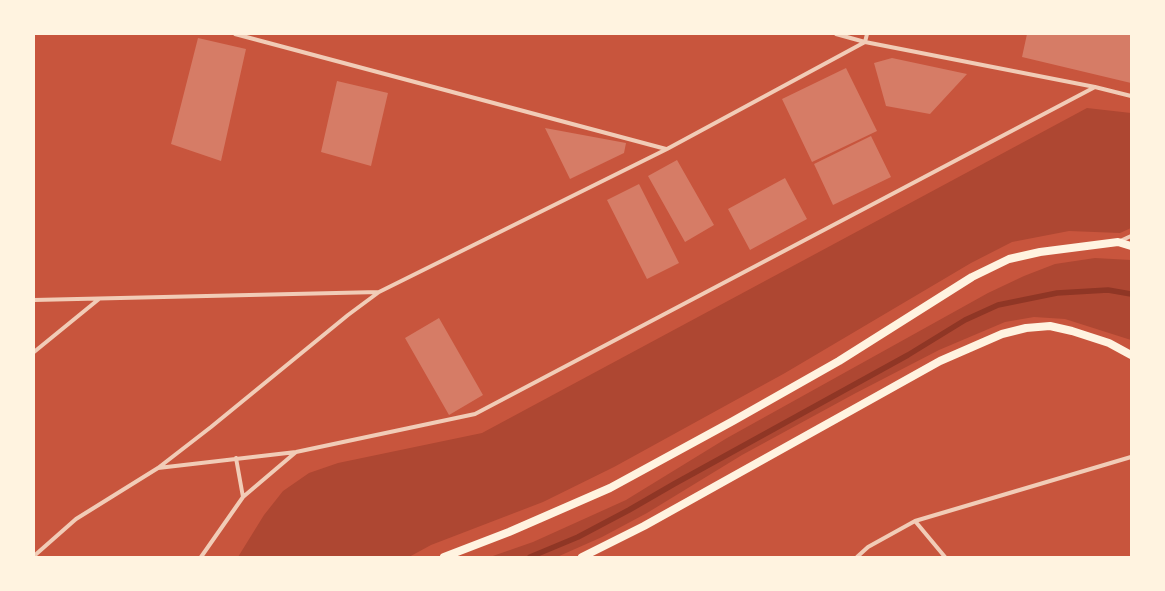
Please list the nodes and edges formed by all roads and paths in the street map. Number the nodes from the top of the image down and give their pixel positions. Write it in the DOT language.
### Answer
graph roads {
  1 [pos="235,34"];
  2 [pos="836,34"];
  3 [pos="867,34"];
  4 [pos="865,42"];
  5 [pos="1095,87"];
  6 [pos="1131,96"];
  7 [pos="666,149"];
  8 [pos="1131,236"];
  9 [pos="1118,242"];
  10 [pos="1131,246"];
  11 [pos="379,292"];
  12 [pos="99,298"];
  13 [pos="34,300"];
  14 [pos="34,352"];
  15 [pos="1131,355"];
  16 [pos="296,452"];
  17 [pos="1131,457"];
  18 [pos="236,458"];
  19 [pos="158,468"];
  20 [pos="243,497"];
  21 [pos="915,521"];
  22 [pos="34,556"];
  23 [pos="201,557"];
  24 [pos="444,557"];
  25 [pos="582,557"];
  26 [pos="856,557"];
  27 [pos="945,557"];
  1 -- 7 [label="street"];
  2 -- 4 [label="street"];
  3 -- 4 [label="street"];
  4 -- 5 [label="street"];
  4 -- 7 [label="street"];
  5 -- 6 [label="street"];
  5 -- 16 [label="street"];
  7 -- 11 [label="street"];
  8 -- 9 [label="street"];
  9 -- 10 [label="main road"];
  9 -- 24 [label="main road"];
  11 -- 12 [label="street"];
  11 -- 19 [label="street"];
  12 -- 13 [label="street"];
  12 -- 14 [label="street"];
  15 -- 25 [label="main road"];
  16 -- 18 [label="street"];
  16 -- 20 [label="street"];
  17 -- 21 [label="street"];
  18 -- 19 [label="street"];
  18 -- 20 [label="street"];
  19 -- 22 [label="street"];
  20 -- 23 [label="street"];
  21 -- 26 [label="street"];
  21 -- 27 [label="street"];
}
